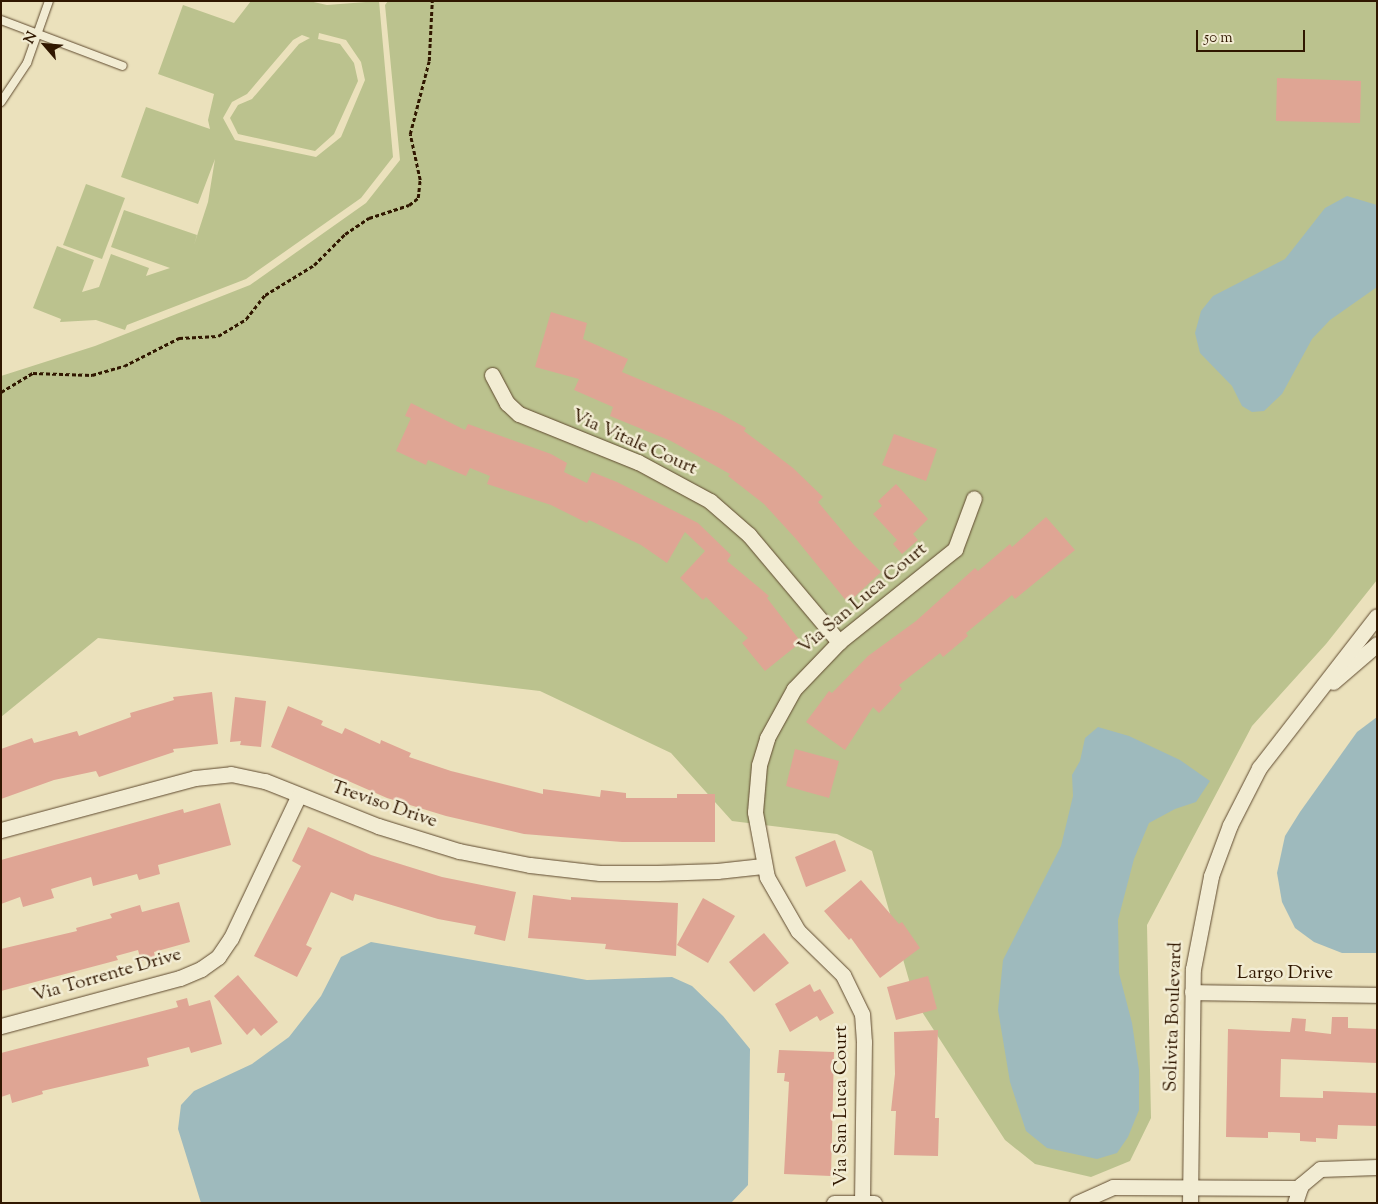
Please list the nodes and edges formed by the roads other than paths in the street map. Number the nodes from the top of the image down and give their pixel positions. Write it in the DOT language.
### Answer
graph roads {
  1 [pos="49,1"];
  2 [pos="1,20"];
  3 [pos="38,34"];
  4 [pos="123,66"];
  5 [pos="1,102"];
  6 [pos="492,375"];
  7 [pos="974,498"];
  8 [pos="1377,616"];
  9 [pos="839,642"];
  10 [pos="1377,644"];
  11 [pos="1302,710"];
  12 [pos="300,795"];
  13 [pos="1,830"];
  14 [pos="763,866"];
  15 [pos="1192,992"];
  16 [pos="1377,995"];
  17 [pos="1,1026"];
  18 [pos="1377,1167"];
  19 [pos="1190,1195"];
  20 [pos="1297,1196"];
  21 [pos="834,1203"];
  22 [pos="862,1203"];
  23 [pos="874,1203"];
  24 [pos="1077,1203"];
  1 -- 3 [label="lane"];
  2 -- 3 [label="lane"];
  3 -- 4 [label="lane"];
  3 -- 5 [label="lane"];
  6 -- 9 [label="street, Via Vitale Court"];
  7 -- 9 [label="street, Via San Luca Court"];
  8 -- 11 [label="street, Solivita Boulevard"];
  9 -- 14 [label="street, Via San Luca Court"];
  10 -- 11 [label="street, Solivita Boulevard"];
  11 -- 15 [label="street, Solivita Boulevard"];
  12 -- 13 [label="street, Treviso Drive"];
  12 -- 14 [label="street, Treviso Drive"];
  12 -- 17 [label="street, Via Torrente Drive"];
  14 -- 22 [label="street, Via San Luca Court"];
  15 -- 16 [label="street, Largo Drive"];
  15 -- 19 [label="street, Solivita Boulevard"];
  18 -- 20 [label="street"];
  19 -- 20 [label="street"];
  19 -- 24 [label="street"];
  21 -- 22 [label="street"];
  22 -- 23 [label="street"];
}
